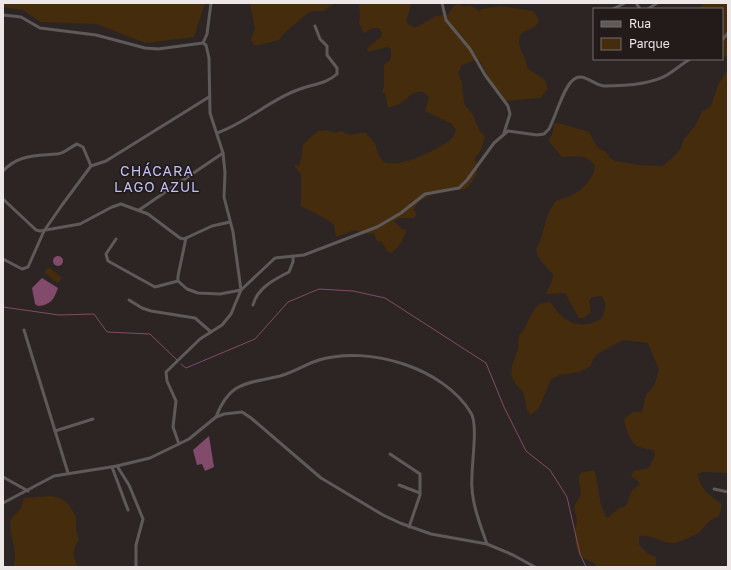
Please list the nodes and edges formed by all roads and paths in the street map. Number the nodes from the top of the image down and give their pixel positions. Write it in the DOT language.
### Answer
graph roads {
  1 [pos="211,3"];
  2 [pos="442,3"];
  3 [pos="625,3"];
  4 [pos="615,8"];
  5 [pos="3,15"];
  6 [pos="315,26"];
  7 [pos="204,42"];
  8 [pos="689,60"];
  9 [pos="209,97"];
  10 [pos="217,133"];
  11 [pos="504,134"];
  12 [pos="223,154"];
  13 [pos="91,166"];
  14 [pos="3,171"];
  15 [pos="3,199"];
  16 [pos="139,210"];
  17 [pos="230,222"];
  18 [pos="44,231"];
  19 [pos="186,238"];
  20 [pos="116,239"];
  21 [pos="293,256"];
  22 [pos="3,259"];
  23 [pos="178,281"];
  24 [pos="241,290"];
  25 [pos="129,300"];
  26 [pos="254,305"];
  27 [pos="24,330"];
  28 [pos="211,332"];
  29 [pos="216,417"];
  30 [pos="93,419"];
  31 [pos="55,431"];
  32 [pos="179,444"];
  33 [pos="390,454"];
  34 [pos="117,466"];
  35 [pos="112,467"];
  36 [pos="68,473"];
  37 [pos="3,477"];
  38 [pos="399,485"];
  39 [pos="714,489"];
  40 [pos="28,490"];
  41 [pos="728,492"];
  42 [pos="420,493"];
  43 [pos="3,503"];
  44 [pos="128,510"];
  45 [pos="409,527"];
  46 [pos="487,544"];
  47 [pos="136,567"];
  48 [pos="535,567"];
  1 -- 7 [label="street"];
  2 -- 11 [label="street"];
  3 -- 4 [label="street"];
  5 -- 7 [label="street"];
  6 -- 10 [label="street"];
  7 -- 9 [label="street"];
  8 -- 11 [label="street"];
  9 -- 10 [label="street"];
  9 -- 13 [label="street"];
  10 -- 12 [label="street"];
  11 -- 21 [label="street"];
  12 -- 16 [label="street"];
  12 -- 17 [label="street"];
  13 -- 14 [label="street"];
  13 -- 18 [label="street"];
  15 -- 18 [label="street"];
  16 -- 18 [label="street"];
  16 -- 19 [label="street"];
  17 -- 19 [label="street"];
  17 -- 24 [label="street"];
  18 -- 22 [label="street"];
  19 -- 23 [label="street"];
  20 -- 23 [label="street"];
  21 -- 24 [label="street"];
  21 -- 26 [label="street"];
  23 -- 24 [label="street"];
  24 -- 28 [label="street"];
  25 -- 28 [label="street"];
  27 -- 31 [label="street"];
  28 -- 32 [label="street"];
  29 -- 32 [label="street"];
  29 -- 45 [label="street"];
  29 -- 46 [label="street"];
  30 -- 31 [label="street"];
  31 -- 36 [label="street"];
  32 -- 34 [label="street"];
  33 -- 42 [label="street"];
  34 -- 35 [label="street"];
  34 -- 47 [label="street"];
  35 -- 36 [label="street"];
  35 -- 44 [label="street"];
  36 -- 40 [label="street"];
  37 -- 40 [label="street"];
  38 -- 42 [label="street"];
  39 -- 41 [label="street"];
  40 -- 43 [label="street"];
  42 -- 45 [label="street"];
  45 -- 46 [label="street"];
  46 -- 48 [label="street"];
}
